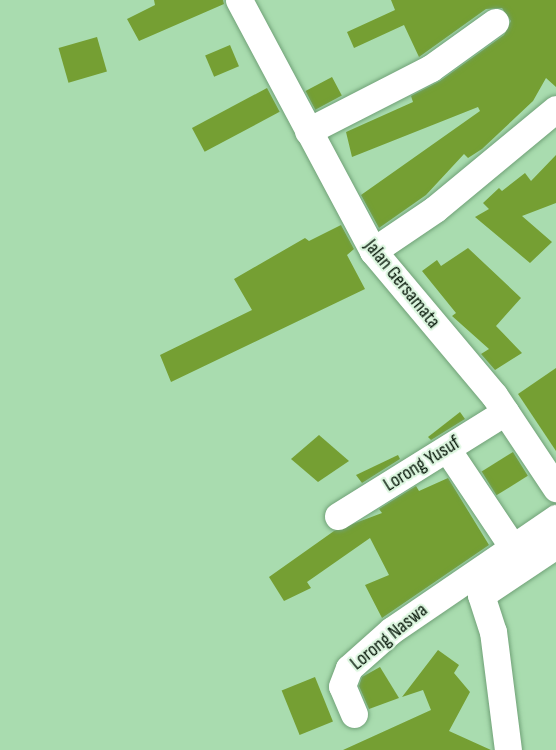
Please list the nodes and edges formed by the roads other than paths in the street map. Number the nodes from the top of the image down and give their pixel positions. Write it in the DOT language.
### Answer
graph roads {
  1 [pos="239,0"];
  2 [pos="495,22"];
  3 [pos="556,109"];
  4 [pos="308,132"];
  5 [pos="373,251"];
  6 [pos="505,412"];
  7 [pos="447,449"];
  8 [pos="556,488"];
  9 [pos="338,516"];
  10 [pos="556,518"];
  11 [pos="556,545"];
  12 [pos="512,546"];
  13 [pos="476,586"];
  14 [pos="354,714"];
  15 [pos="508,750"];
  1 -- 4 [label="street, Jalan Gersamata"];
  2 -- 4 [label="street"];
  3 -- 5 [label="street"];
  4 -- 5 [label="street, Jalan Gersamata"];
  5 -- 6 [label="street, Jalan Gersamata"];
  6 -- 7 [label="street, Lorong Yusuf"];
  6 -- 8 [label="street, Jalan Gersamata"];
  7 -- 9 [label="street, Lorong Yusuf"];
  7 -- 12 [label="street"];
  10 -- 12 [label="street, Lorong Naswa"];
  11 -- 13 [label="street, Lorong Naswa"];
  12 -- 13 [label="street, Lorong Naswa"];
  13 -- 14 [label="street, Lorong Naswa"];
  13 -- 15 [label="street"];
}
